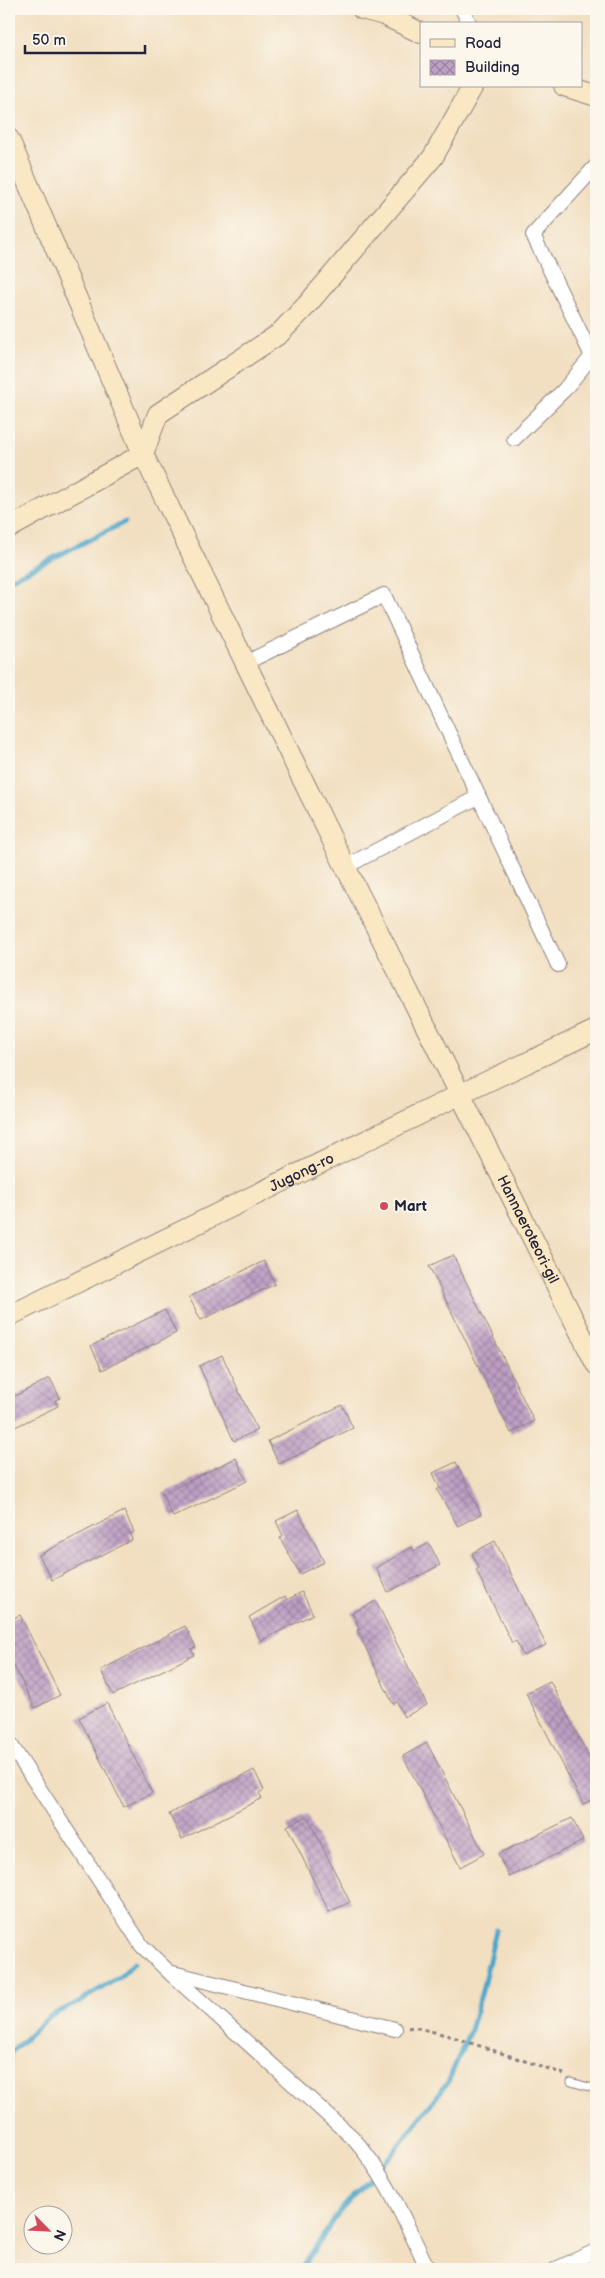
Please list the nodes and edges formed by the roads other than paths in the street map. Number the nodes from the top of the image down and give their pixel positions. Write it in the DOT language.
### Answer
graph roads {
  1 [pos="362,9"];
  2 [pos="462,9"];
  3 [pos="469,22"];
  4 [pos="420,33"];
  5 [pos="472,88"];
  6 [pos="570,88"];
  7 [pos="596,96"];
  8 [pos="9,139"];
  9 [pos="596,166"];
  10 [pos="514,439"];
  11 [pos="143,454"];
  12 [pos="9,528"];
  13 [pos="245,663"];
  14 [pos="478,797"];
  15 [pos="345,866"];
  16 [pos="558,965"];
  17 [pos="596,1030"];
  18 [pos="461,1094"];
  19 [pos="9,1316"];
  20 [pos="596,1364"];
  21 [pos="9,1742"];
  22 [pos="169,1972"];
  23 [pos="394,2029"];
  24 [pos="571,2082"];
  25 [pos="596,2089"];
  26 [pos="596,2251"];
  27 [pos="428,2269"];
  28 [pos="556,2269"];
  1 -- 4 [label="street"];
  2 -- 3 [label="street"];
  5 -- 11 [label="street"];
  6 -- 7 [label="street"];
  8 -- 11 [label="street, Hannaeroteori-gil"];
  9 -- 10 [label="street"];
  11 -- 12 [label="street"];
  11 -- 13 [label="street, Hannaeroteori-gil"];
  13 -- 14 [label="street"];
  13 -- 15 [label="street, Hannaeroteori-gil"];
  14 -- 15 [label="street"];
  14 -- 16 [label="street"];
  15 -- 18 [label="street, Hannaeroteori-gil"];
  17 -- 18 [label="street, Jugong-ro"];
  18 -- 19 [label="street, Jugong-ro"];
  18 -- 20 [label="street, Hannaeroteori-gil"];
  21 -- 22 [label="street"];
  22 -- 23 [label="street"];
  22 -- 27 [label="street"];
  24 -- 25 [label="lane"];
  26 -- 28 [label="street"];
}
